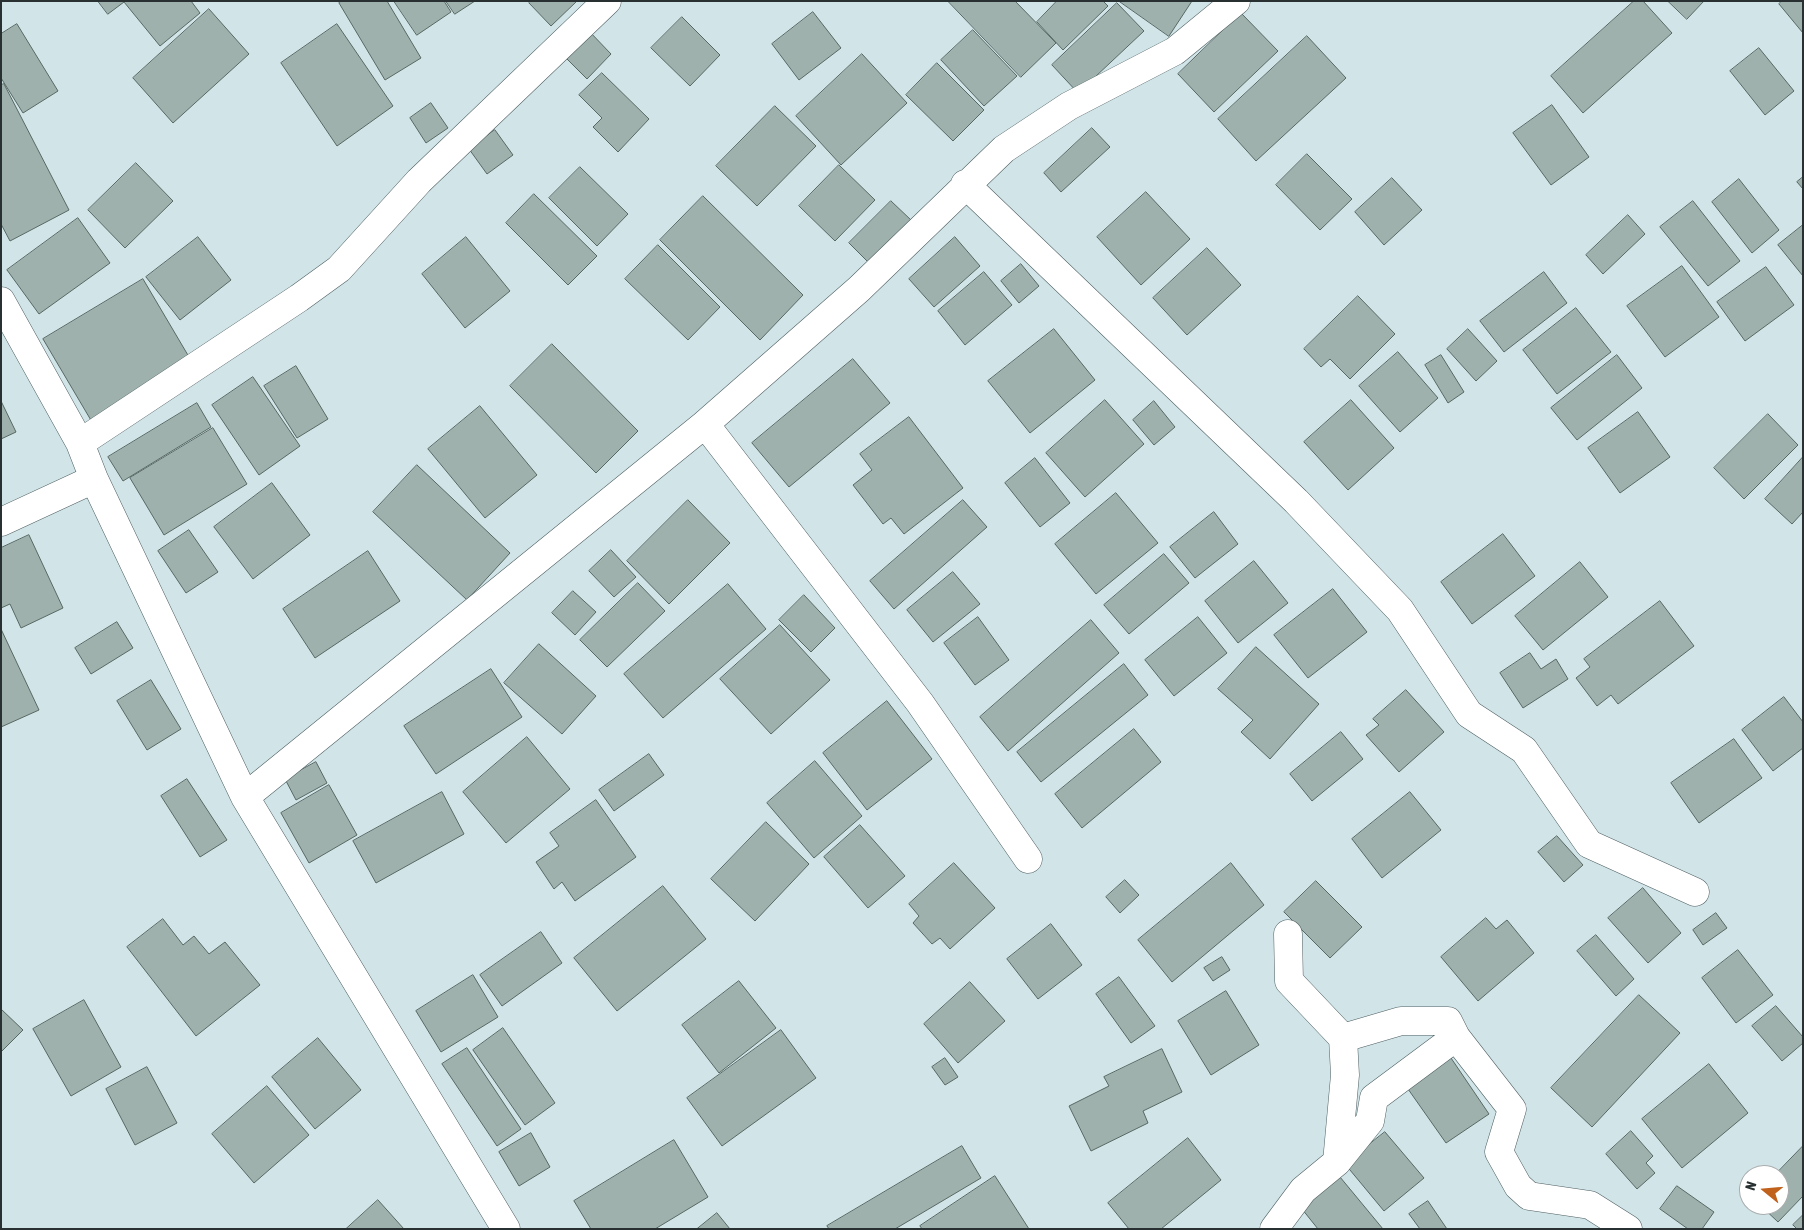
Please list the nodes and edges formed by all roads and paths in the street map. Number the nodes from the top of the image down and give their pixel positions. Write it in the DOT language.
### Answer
graph roads {
  1 [pos="607,1"];
  2 [pos="1236,1"];
  3 [pos="965,184"];
  4 [pos="1,300"];
  5 [pos="705,424"];
  6 [pos="80,443"];
  7 [pos="94,480"];
  8 [pos="1,522"];
  9 [pos="245,796"];
  10 [pos="1028,860"];
  11 [pos="1695,892"];
  12 [pos="1288,934"];
  13 [pos="1456,1037"];
  14 [pos="1343,1038"];
  15 [pos="1337,1162"];
  16 [pos="506,1229"];
  17 [pos="1274,1229"];
  18 [pos="1628,1229"];
  1 -- 6 [label="street"];
  2 -- 3 [label="street"];
  3 -- 5 [label="street"];
  3 -- 11 [label="street"];
  4 -- 6 [label="street"];
  5 -- 9 [label="street"];
  5 -- 10 [label="street"];
  6 -- 7 [label="street"];
  7 -- 8 [label="street"];
  7 -- 9 [label="street"];
  9 -- 16 [label="street"];
  12 -- 14 [label="street"];
  13 -- 14 [label="street"];
  13 -- 15 [label="street"];
  13 -- 18 [label="street"];
  14 -- 15 [label="street"];
  15 -- 17 [label="street"];
}
